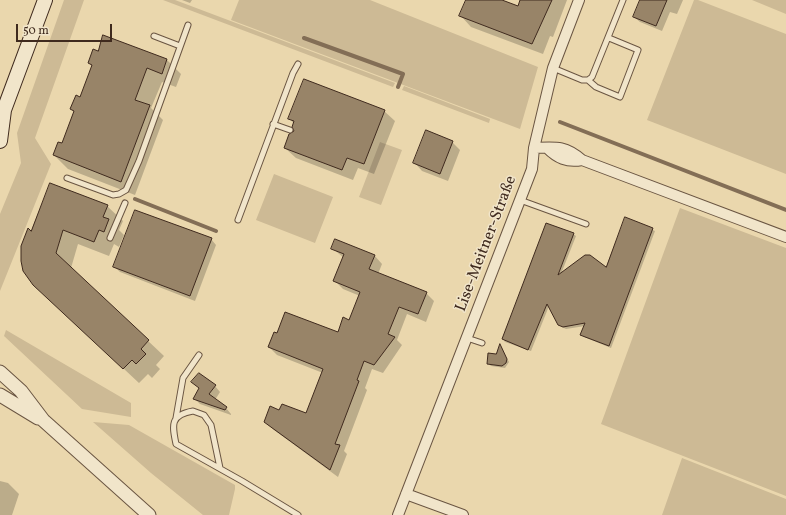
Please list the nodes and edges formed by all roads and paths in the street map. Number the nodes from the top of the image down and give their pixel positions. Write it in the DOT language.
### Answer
graph roads {
  1 [pos="45,0"];
  2 [pos="579,0"];
  3 [pos="623,0"];
  4 [pos="188,25"];
  5 [pos="154,36"];
  6 [pos="609,38"];
  7 [pos="180,46"];
  8 [pos="298,64"];
  9 [pos="553,68"];
  10 [pos="588,80"];
  11 [pos="2,112"];
  12 [pos="273,124"];
  13 [pos="290,130"];
  14 [pos="0,141"];
  15 [pos="534,148"];
  16 [pos="67,178"];
  17 [pos="520,200"];
  18 [pos="125,203"];
  19 [pos="238,220"];
  20 [pos="586,224"];
  21 [pos="786,237"];
  22 [pos="110,238"];
  23 [pos="467,338"];
  24 [pos="482,343"];
  25 [pos="199,355"];
  26 [pos="0,372"];
  27 [pos="0,394"];
  28 [pos="176,418"];
  29 [pos="43,420"];
  30 [pos="220,468"];
  31 [pos="406,494"];
  32 [pos="146,511"];
  33 [pos="153,515"];
  34 [pos="298,515"];
  35 [pos="398,515"];
  36 [pos="463,515"];
  1 -- 11 [label="main road"];
  2 -- 9 [label="street, Lise-Meitner-Straße"];
  3 -- 6 [label="lane"];
  4 -- 7 [label="lane"];
  5 -- 7 [label="lane"];
  6 -- 10 [label="lane"];
  6 -- 10 [label="lane"];
  7 -- 16 [label="lane"];
  8 -- 12 [label="lane"];
  9 -- 10 [label="lane"];
  9 -- 15 [label="street, Lise-Meitner-Straße"];
  11 -- 14 [label="main road"];
  12 -- 13 [label="lane"];
  12 -- 19 [label="lane"];
  15 -- 17 [label="street, Lise-Meitner-Straße"];
  15 -- 21 [label="street"];
  17 -- 20 [label="lane"];
  17 -- 23 [label="street, Lise-Meitner-Straße"];
  18 -- 22 [label="lane"];
  23 -- 24 [label="lane"];
  23 -- 31 [label="street, Lise-Meitner-Straße"];
  25 -- 28 [label="lane"];
  26 -- 29 [label="street"];
  27 -- 29 [label="street"];
  28 -- 30 [label="lane"];
  28 -- 30 [label="lane"];
  29 -- 32 [label="street"];
  30 -- 34 [label="lane"];
  31 -- 35 [label="street, Lise-Meitner-Straße"];
  31 -- 36 [label="street"];
  32 -- 33 [label="street"];
}
